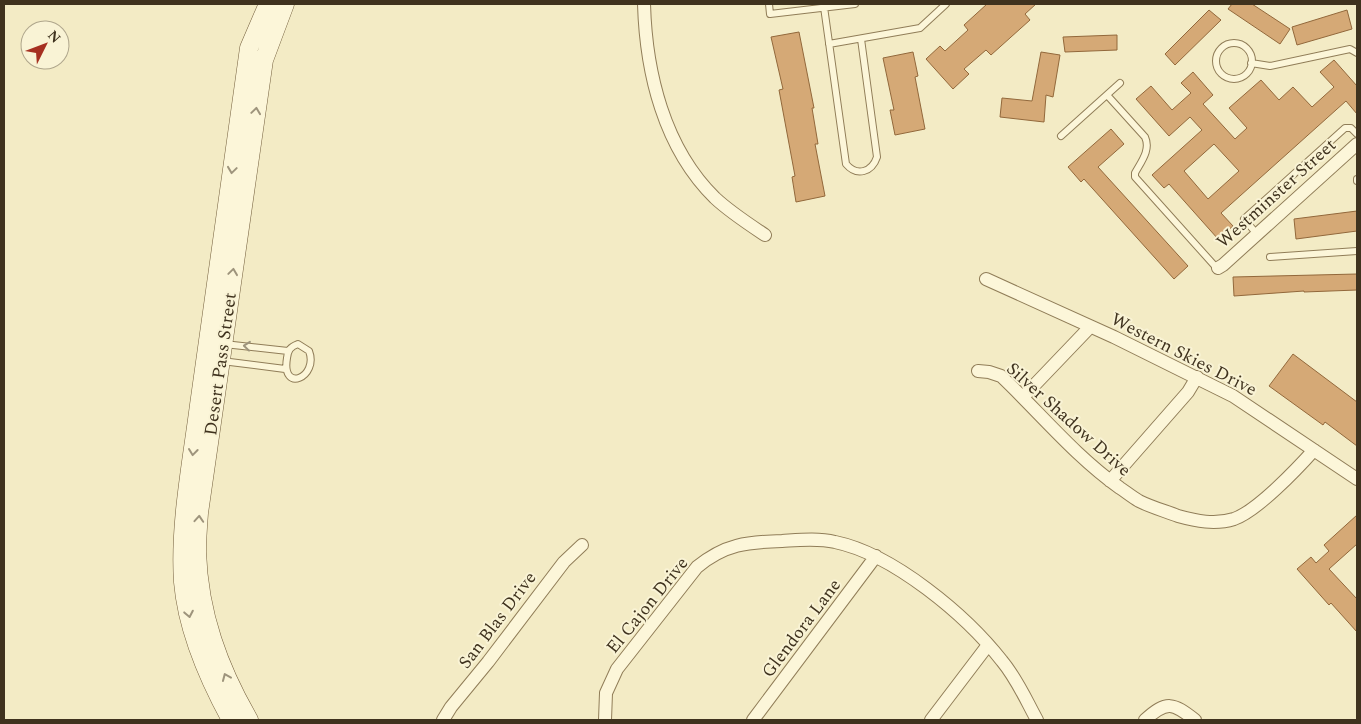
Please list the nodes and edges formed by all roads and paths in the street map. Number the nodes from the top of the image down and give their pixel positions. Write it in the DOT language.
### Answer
graph roads {
  1 [pos="268,4"];
  2 [pos="285,4"];
  3 [pos="644,4"];
  4 [pos="769,4"];
  5 [pos="855,4"];
  6 [pos="946,4"];
  7 [pos="824,8"];
  8 [pos="861,39"];
  9 [pos="829,44"];
  10 [pos="1357,53"];
  11 [pos="256,59"];
  12 [pos="1251,63"];
  13 [pos="1120,83"];
  14 [pos="1107,95"];
  15 [pos="1357,134"];
  16 [pos="1061,136"];
  17 [pos="1357,144"];
  18 [pos="1257,234"];
  19 [pos="765,235"];
  20 [pos="1357,251"];
  21 [pos="1270,257"];
  22 [pos="1218,268"];
  23 [pos="986,279"];
  24 [pos="1090,327"];
  25 [pos="214,351"];
  26 [pos="288,351"];
  27 [pos="285,369"];
  28 [pos="978,371"];
  29 [pos="1197,377"];
  30 [pos="1024,397"];
  31 [pos="1314,450"];
  32 [pos="1357,479"];
  33 [pos="1110,481"];
  34 [pos="582,545"];
  35 [pos="876,556"];
  36 [pos="191,582"];
  37 [pos="988,645"];
  38 [pos="231,720"];
  39 [pos="250,720"];
  40 [pos="443,720"];
  41 [pos="605,720"];
  42 [pos="753,720"];
  43 [pos="931,720"];
  44 [pos="1037,720"];
  45 [pos="1145,720"];
  46 [pos="1195,720"];
  1 -- 11 [label="street, Desert Pass Street"];
  2 -- 11 [label="street, Desert Pass Street"];
  3 -- 19 [label="street"];
  4 -- 7 [label="lane"];
  5 -- 7 [label="lane"];
  6 -- 8 [label="lane"];
  7 -- 9 [label="lane"];
  8 -- 9 [label="lane"];
  8 -- 9 [label="lane"];
  10 -- 12 [label="lane"];
  11 -- 25 [label="street, Desert Pass Street"];
  12 -- 12 [label="lane"];
  13 -- 14 [label="lane"];
  14 -- 16 [label="lane"];
  14 -- 22 [label="lane"];
  15 -- 18 [label="lane"];
  17 -- 18 [label="street, Westminster Street"];
  18 -- 22 [label="street, Westminster Street"];
  20 -- 21 [label="lane"];
  23 -- 24 [label="street, Western Skies Drive"];
  24 -- 29 [label="street, Western Skies Drive"];
  24 -- 30 [label="street"];
  26 -- 25 [label="lane, one-way"];
  25 -- 27 [label="lane"];
  25 -- 36 [label="street, Desert Pass Street"];
  26 -- 27 [label="lane"];
  26 -- 27 [label="lane"];
  28 -- 30 [label="street, Silver Shadow Drive"];
  29 -- 31 [label="street, Western Skies Drive"];
  29 -- 33 [label="street"];
  30 -- 33 [label="street, Silver Shadow Drive"];
  31 -- 32 [label="street, Western Skies Drive"];
  31 -- 33 [label="street, Silver Shadow Drive"];
  34 -- 40 [label="street, San Blas Drive"];
  35 -- 37 [label="street, El Cajon Drive"];
  35 -- 41 [label="street, El Cajon Drive"];
  35 -- 42 [label="street, Glendora Lane"];
  36 -- 38 [label="street, Desert Pass Street, one-way"];
  39 -- 36 [label="street, Desert Pass Street, one-way"];
  37 -- 43 [label="street"];
  37 -- 44 [label="street, El Cajon Drive"];
  45 -- 46 [label="street"];
}
